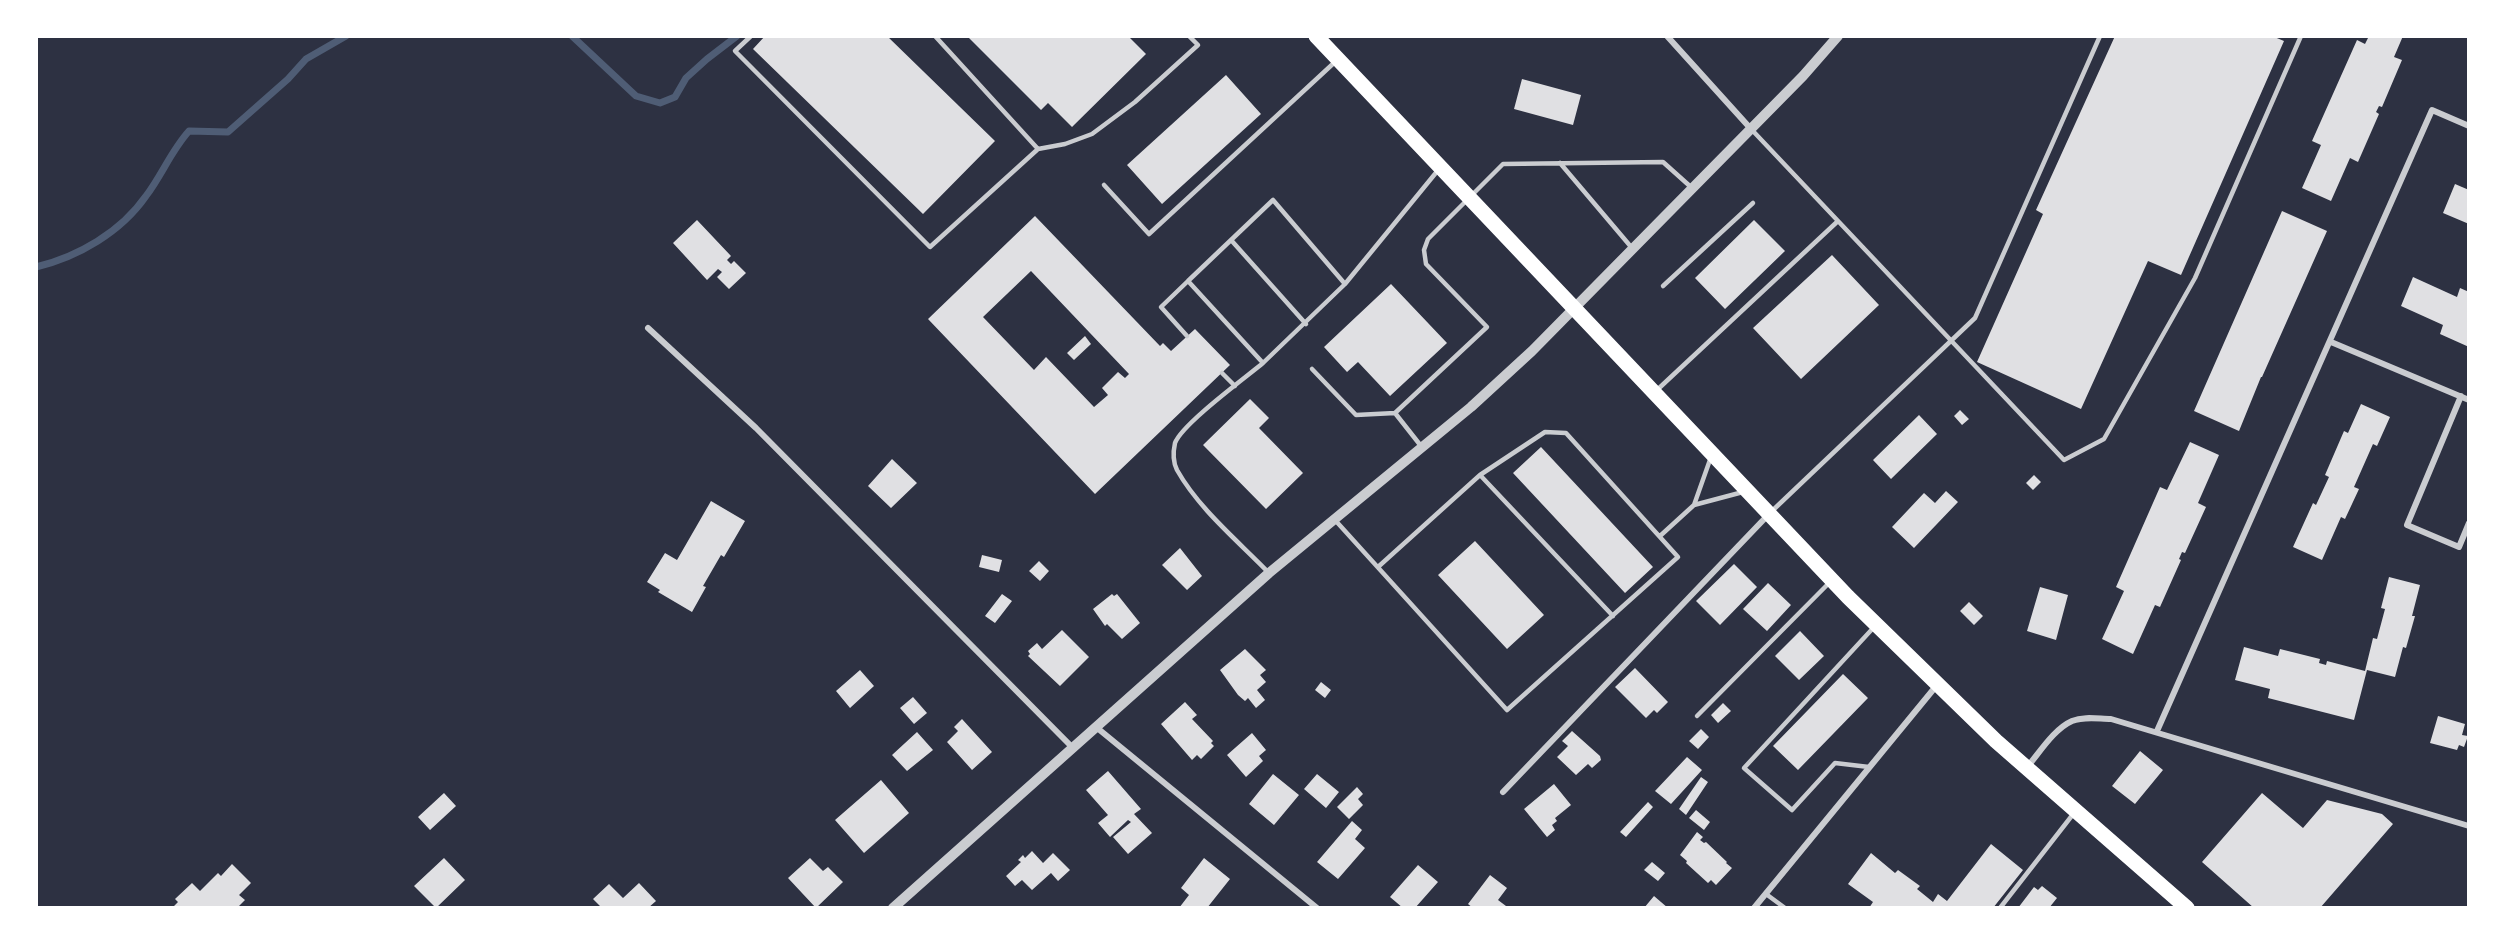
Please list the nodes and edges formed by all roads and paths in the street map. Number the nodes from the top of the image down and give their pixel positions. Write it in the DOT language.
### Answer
graph roads {
  1 [pos="751,36"];
  2 [pos="934,36"];
  3 [pos="1189,36"];
  4 [pos="1316,36"];
  5 [pos="1667,36"];
  6 [pos="1838,36"];
  7 [pos="2100,36"];
  8 [pos="2301,36"];
  9 [pos="1338,59"];
  10 [pos="2469,126"];
  11 [pos="1751,129"];
  12 [pos="1038,149"];
  13 [pos="1560,163"];
  14 [pos="1441,166"];
  15 [pos="1104,185"];
  16 [pos="1692,188"];
  17 [pos="1470,197"];
  18 [pos="1753,203"];
  19 [pos="1838,221"];
  20 [pos="1231,240"];
  21 [pos="1632,248"];
  22 [pos="1188,281"];
  23 [pos="1344,284"];
  24 [pos="1663,286"];
  25 [pos="1574,307"];
  26 [pos="1306,324"];
  27 [pos="648,328"];
  28 [pos="1187,336"];
  29 [pos="1951,340"];
  30 [pos="2331,342"];
  31 [pos="1263,363"];
  32 [pos="1312,369"];
  33 [pos="1222,373"];
  34 [pos="1234,386"];
  35 [pos="1654,392"];
  36 [pos="2461,396"];
  37 [pos="2469,400"];
  38 [pos="1395,413"];
  39 [pos="1422,448"];
  40 [pos="1713,454"];
  41 [pos="1480,475"];
  42 [pos="1748,491"];
  43 [pos="1694,506"];
  44 [pos="1769,514"];
  45 [pos="1334,519"];
  46 [pos="2469,523"];
  47 [pos="1660,536"];
  48 [pos="1378,567"];
  49 [pos="1269,573"];
  50 [pos="1832,580"];
  51 [pos="1613,616"];
  52 [pos="1876,625"];
  53 [pos="1937,685"];
  54 [pos="1697,716"];
  55 [pos="1095,727"];
  56 [pos="2157,732"];
  57 [pos="1072,747"];
  58 [pos="1869,767"];
  59 [pos="2026,769"];
  60 [pos="1503,792"];
  61 [pos="2075,812"];
  62 [pos="2469,826"];
  63 [pos="1766,894"];
  64 [pos="2183,907"];
  65 [pos="893,908"];
  66 [pos="1317,908"];
  67 [pos="1754,908"];
  68 [pos="1785,908"];
  69 [pos="2000,908"];
  1 -- 12 [label="lane"];
  2 -- 12 [label="lane"];
  3 -- 12 [label="lane"];
  4 -- 9 [label="main road"];
  5 -- 11 [label="street"];
  6 -- 11 [label="street"];
  7 -- 29 [label="lane"];
  8 -- 29 [label="lane"];
  9 -- 14 [label="main road"];
  9 -- 15 [label="lane"];
  10 -- 30 [label="street"];
  11 -- 16 [label="street"];
  11 -- 19 [label="lane"];
  13 -- 16 [label="lane"];
  13 -- 17 [label="lane"];
  13 -- 21 [label="lane"];
  14 -- 17 [label="main road"];
  14 -- 23 [label="lane"];
  16 -- 21 [label="street"];
  17 -- 25 [label="main road"];
  17 -- 38 [label="lane"];
  18 -- 24 [label="lane"];
  19 -- 29 [label="lane"];
  19 -- 35 [label="lane"];
  20 -- 22 [label="lane"];
  20 -- 23 [label="lane"];
  20 -- 26 [label="lane"];
  21 -- 25 [label="street"];
  22 -- 28 [label="lane"];
  22 -- 31 [label="lane"];
  23 -- 26 [label="lane"];
  25 -- 35 [label="main road"];
  25 -- 39 [label="street"];
  26 -- 31 [label="lane"];
  27 -- 57 [label="street"];
  29 -- 44 [label="lane"];
  30 -- 36 [label="street"];
  30 -- 56 [label="street"];
  31 -- 34 [label="lane"];
  32 -- 38 [label="lane"];
  33 -- 34 [label="lane"];
  34 -- 49 [label="lane"];
  35 -- 40 [label="main road"];
  36 -- 37 [label="street"];
  36 -- 46 [label="street"];
  38 -- 39 [label="lane"];
  39 -- 45 [label="street"];
  40 -- 42 [label="main road"];
  40 -- 43 [label="lane"];
  41 -- 47 [label="lane"];
  41 -- 48 [label="lane"];
  41 -- 51 [label="lane"];
  42 -- 43 [label="lane"];
  42 -- 44 [label="main road"];
  43 -- 47 [label="lane"];
  44 -- 50 [label="main road"];
  44 -- 60 [label="street"];
  45 -- 48 [label="lane"];
  45 -- 49 [label="street"];
  47 -- 51 [label="lane"];
  48 -- 51 [label="lane"];
  49 -- 55 [label="street"];
  50 -- 52 [label="main road"];
  50 -- 54 [label="lane"];
  52 -- 53 [label="main road"];
  52 -- 58 [label="lane"];
  53 -- 58 [label="street"];
  53 -- 59 [label="main road"];
  55 -- 57 [label="street"];
  55 -- 66 [label="street"];
  56 -- 59 [label="street"];
  56 -- 62 [label="street"];
  57 -- 65 [label="street"];
  58 -- 63 [label="street"];
  59 -- 61 [label="main road"];
  61 -- 64 [label="main road"];
  61 -- 69 [label="lane"];
  63 -- 67 [label="street"];
  63 -- 68 [label="lane"];
}
